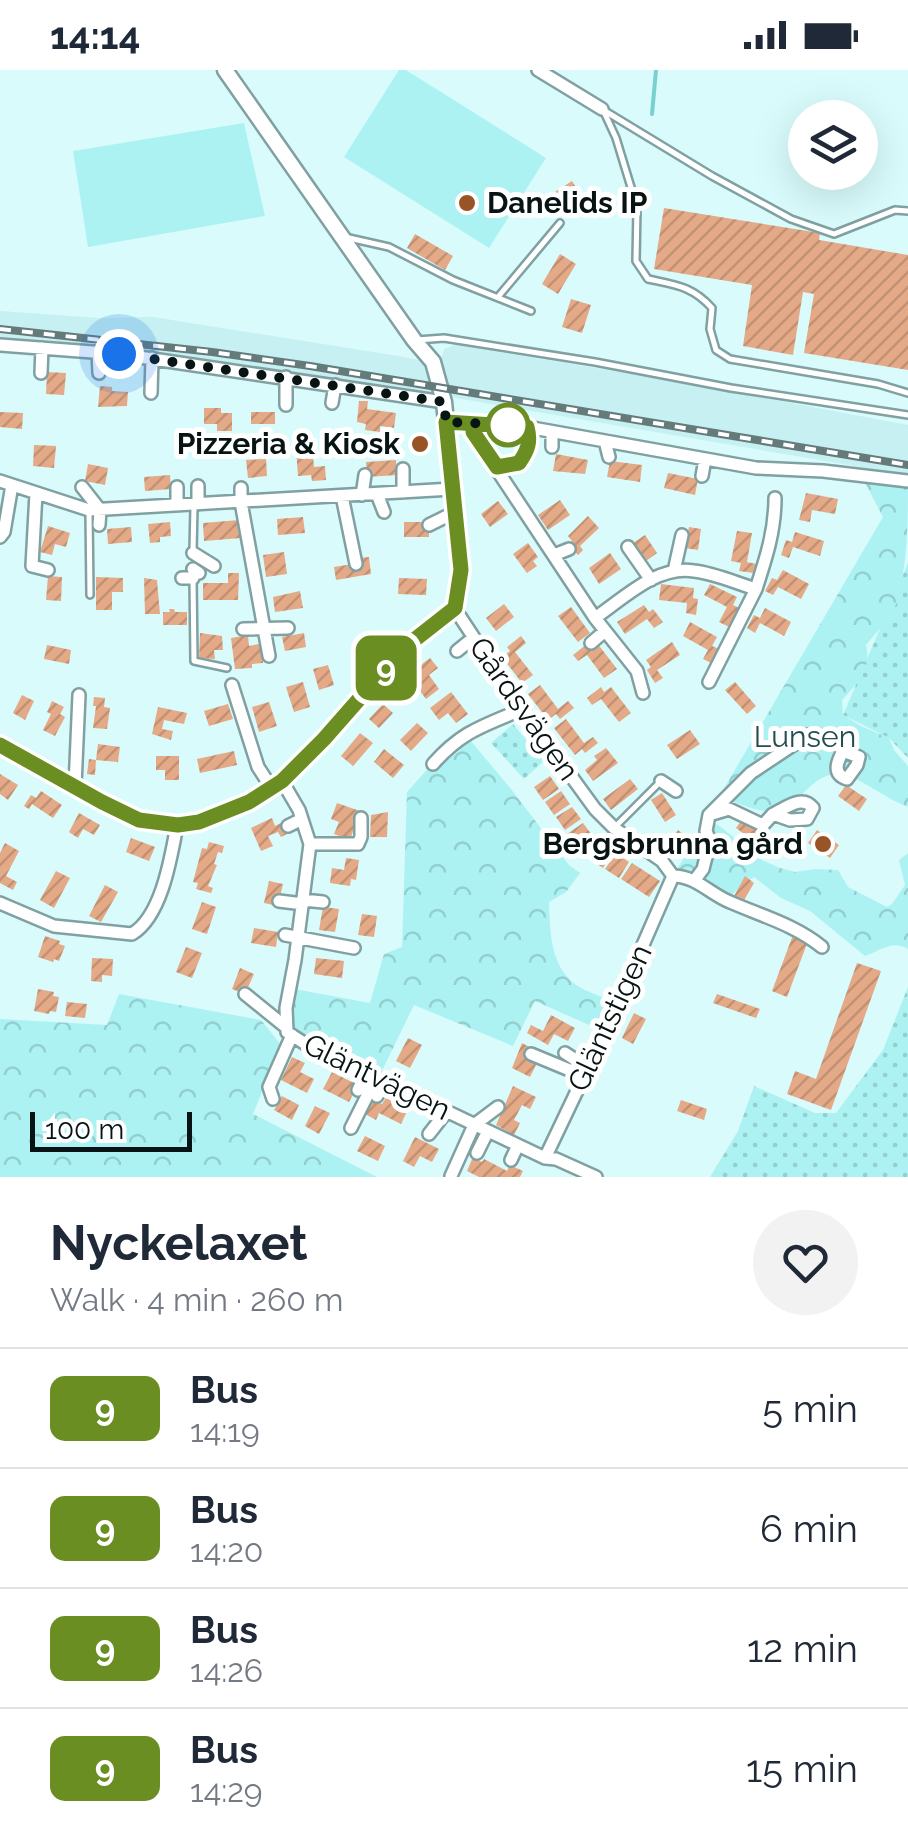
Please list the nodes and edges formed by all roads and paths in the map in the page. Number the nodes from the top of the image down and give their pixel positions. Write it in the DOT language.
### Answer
graph roads {
  1 [pos="225,70"];
  2 [pos="538,70"];
  3 [pos="602,109"];
  4 [pos="908,211"];
  5 [pos="560,223"];
  6 [pos="342,238"];
  7 [pos="498,297"];
  8 [pos="531,310"];
  9 [pos="414,340"];
  10 [pos="0,344"];
  11 [pos="42,348"];
  12 [pos="98,352"];
  13 [pos="152,358"];
  14 [pos="41,373"];
  15 [pos="99,373"];
  16 [pos="286,377"];
  17 [pos="335,385"];
  18 [pos="908,392"];
  19 [pos="152,393"];
  20 [pos="332,402"];
  21 [pos="444,402"];
  22 [pos="286,405"];
  23 [pos="908,415"];
  24 [pos="446,422"];
  25 [pos="466,423"];
  26 [pos="527,427"];
  27 [pos="552,432"];
  28 [pos="596,444"];
  29 [pos="552,447"];
  30 [pos="610,457"];
  31 [pos="706,459"];
  32 [pos="497,467"];
  33 [pos="403,470"];
  34 [pos="365,475"];
  35 [pos="702,476"];
  36 [pos="908,481"];
  37 [pos="6,483"];
  38 [pos="198,486"];
  39 [pos="82,487"];
  40 [pos="177,487"];
  41 [pos="241,488"];
  42 [pos="452,489"];
  43 [pos="403,492"];
  44 [pos="36,493"];
  45 [pos="362,494"];
  46 [pos="378,494"];
  47 [pos="342,496"];
  48 [pos="776,498"];
  49 [pos="256,502"];
  50 [pos="196,504"];
  51 [pos="177,505"];
  52 [pos="234,506"];
  53 [pos="95,510"];
  54 [pos="384,512"];
  55 [pos="455,512"];
  56 [pos="257,516"];
  57 [pos="99,525"];
  58 [pos="429,525"];
  59 [pos="682,535"];
  60 [pos="0,536"];
  61 [pos="628,547"];
  62 [pos="568,548"];
  63 [pos="193,553"];
  64 [pos="554,555"];
  65 [pos="356,564"];
  66 [pos="214,566"];
  67 [pos="48,570"];
  68 [pos="674,571"];
  69 [pos="651,580"];
  70 [pos="756,589"];
  71 [pos="90,595"];
  72 [pos="455,608"];
  73 [pos="595,618"];
  74 [pos="265,628"];
  75 [pos="288,628"];
  76 [pos="243,630"];
  77 [pos="605,631"];
  78 [pos="473,638"];
  79 [pos="590,643"];
  80 [pos="457,652"];
  81 [pos="269,656"];
  82 [pos="227,668"];
  83 [pos="709,682"];
  84 [pos="232,685"];
  85 [pos="644,692"];
  86 [pos="79,695"];
  87 [pos="523,709"];
  88 [pos="0,745"];
  89 [pos="843,751"];
  90 [pos="433,764"];
  91 [pos="661,781"];
  92 [pos="276,784"];
  93 [pos="75,786"];
  94 [pos="676,792"];
  95 [pos="773,814"];
  96 [pos="709,816"];
  97 [pos="302,819"];
  98 [pos="366,820"];
  99 [pos="178,825"];
  100 [pos="288,826"];
  101 [pos="614,828"];
  102 [pos="310,844"];
  103 [pos="673,876"];
  104 [pos="694,881"];
  105 [pos="279,900"];
  106 [pos="303,902"];
  107 [pos="323,902"];
  108 [pos="0,903"];
  109 [pos="292,936"];
  110 [pos="822,947"];
  111 [pos="354,948"];
  112 [pos="246,994"];
  113 [pos="618,1004"];
  114 [pos="624,1017"];
  115 [pos="289,1032"];
  116 [pos="566,1053"];
  117 [pos="531,1054"];
  118 [pos="586,1072"];
  119 [pos="376,1078"];
  120 [pos="358,1090"];
  121 [pos="377,1096"];
  122 [pos="273,1099"];
  123 [pos="441,1105"];
  124 [pos="498,1107"];
  125 [pos="474,1124"];
  126 [pos="351,1128"];
  127 [pos="488,1131"];
  128 [pos="430,1134"];
  129 [pos="518,1145"];
  130 [pos="478,1153"];
  131 [pos="545,1158"];
  132 [pos="511,1160"];
  133 [pos="451,1176"];
  134 [pos="596,1177"];
  1 -- 6 [label="street, Gårdsvägen"];
  2 -- 3 [label="street"];
  3 -- 4 [label="lane"];
  3 -- 18 [label="lane"];
  5 -- 7 [label="lane"];
  6 -- 7 [label="lane"];
  6 -- 9 [label="street, Gårdsvägen"];
  7 -- 8 [label="lane"];
  9 -- 21 [label="street, Gårdsvägen"];
  9 -- 23 [label="lane"];
  10 -- 11 [label="street"];
  11 -- 12 [label="street"];
  11 -- 14 [label="street"];
  12 -- 13 [label="street"];
  12 -- 15 [label="street"];
  13 -- 16 [label="street"];
  13 -- 19 [label="street"];
  16 -- 17 [label="street"];
  16 -- 22 [label="street"];
  17 -- 20 [label="street"];
  17 -- 21 [label="street"];
  21 -- 24 [label="street, Gårdsvägen"];
  24 -- 25 [label="street"];
  24 -- 42 [label="street, Gårdsvägen"];
  25 -- 26 [label="street"];
  25 -- 32 [label="street"];
  26 -- 27 [label="street"];
  26 -- 32 [label="street"];
  27 -- 28 [label="street"];
  27 -- 29 [label="street"];
  28 -- 30 [label="street"];
  28 -- 31 [label="street"];
  31 -- 35 [label="street"];
  31 -- 36 [label="street"];
  32 -- 64 [label="street"];
  33 -- 43 [label="street"];
  34 -- 45 [label="street"];
  37 -- 44 [label="street"];
  37 -- 60 [label="street"];
  38 -- 50 [label="street"];
  39 -- 53 [label="street"];
  40 -- 51 [label="street"];
  41 -- 52 [label="street"];
  42 -- 43 [label="street"];
  42 -- 55 [label="street, Gårdsvägen"];
  43 -- 46 [label="street"];
  44 -- 53 [label="street"];
  44 -- 67 [label="street"];
  45 -- 46 [label="street"];
  45 -- 47 [label="street"];
  46 -- 54 [label="street"];
  47 -- 49 [label="street"];
  47 -- 65 [label="street"];
  48 -- 70 [label="street"];
  49 -- 52 [label="street"];
  49 -- 56 [label="street"];
  50 -- 51 [label="street"];
  50 -- 52 [label="street"];
  50 -- 63 [label="lane"];
  51 -- 53 [label="street"];
  52 -- 74 [label="street"];
  53 -- 57 [label="street"];
  53 -- 71 [label="lane"];
  55 -- 58 [label="street"];
  55 -- 72 [label="street, Gårdsvägen"];
  59 -- 68 [label="street"];
  61 -- 69 [label="street"];
  62 -- 64 [label="street"];
  63 -- 66 [label="street"];
  63 -- 82 [label="lane"];
  64 -- 73 [label="street"];
  68 -- 69 [label="street"];
  68 -- 70 [label="street"];
  69 -- 73 [label="street"];
  70 -- 83 [label="street"];
  72 -- 78 [label="street, Gårdsvägen"];
  72 -- 92 [label="street"];
  73 -- 77 [label="street"];
  74 -- 75 [label="street"];
  74 -- 76 [label="street"];
  74 -- 81 [label="street"];
  77 -- 79 [label="street"];
  77 -- 85 [label="street"];
  78 -- 80 [label="street"];
  78 -- 87 [label="street, Gårdsvägen"];
  84 -- 92 [label="street, Gläntvägen"];
  86 -- 93 [label="street"];
  87 -- 90 [label="street"];
  87 -- 101 [label="street, Gårdsvägen"];
  88 -- 93 [label="street"];
  89 -- 96 [label="street"];
  91 -- 94 [label="street"];
  91 -- 101 [label="lane"];
  92 -- 97 [label="street, Gläntvägen"];
  92 -- 99 [label="street"];
  93 -- 99 [label="street"];
  95 -- 96 [label="street"];
  96 -- 104 [label="street"];
  97 -- 100 [label="street"];
  97 -- 102 [label="street, Gläntvägen"];
  98 -- 102 [label="street"];
  99 -- 108 [label="street"];
  101 -- 103 [label="street, Gårdsvägen"];
  102 -- 106 [label="street, Gläntvägen"];
  103 -- 104 [label="street"];
  103 -- 113 [label="street, Gläntstigen"];
  104 -- 110 [label="street"];
  105 -- 106 [label="street"];
  106 -- 107 [label="street"];
  106 -- 109 [label="street, Gläntvägen"];
  109 -- 111 [label="street"];
  109 -- 115 [label="street, Gläntvägen"];
  112 -- 115 [label="street"];
  113 -- 114 [label="street"];
  113 -- 118 [label="street, Gläntstigen"];
  115 -- 119 [label="street, Gläntvägen"];
  115 -- 122 [label="street"];
  116 -- 118 [label="street"];
  117 -- 118 [label="street"];
  118 -- 131 [label="street, Gläntstigen"];
  119 -- 120 [label="street"];
  119 -- 121 [label="street"];
  119 -- 123 [label="street, Gläntvägen"];
  119 -- 126 [label="street"];
  123 -- 125 [label="street, Gläntvägen"];
  123 -- 128 [label="street"];
  124 -- 125 [label="street"];
  125 -- 127 [label="street, Gläntvägen"];
  125 -- 133 [label="street"];
  127 -- 129 [label="street, Gläntvägen"];
  127 -- 130 [label="street"];
  129 -- 131 [label="street, Gläntvägen"];
  129 -- 132 [label="street"];
  131 -- 134 [label="street, Gläntvägen"];
}
